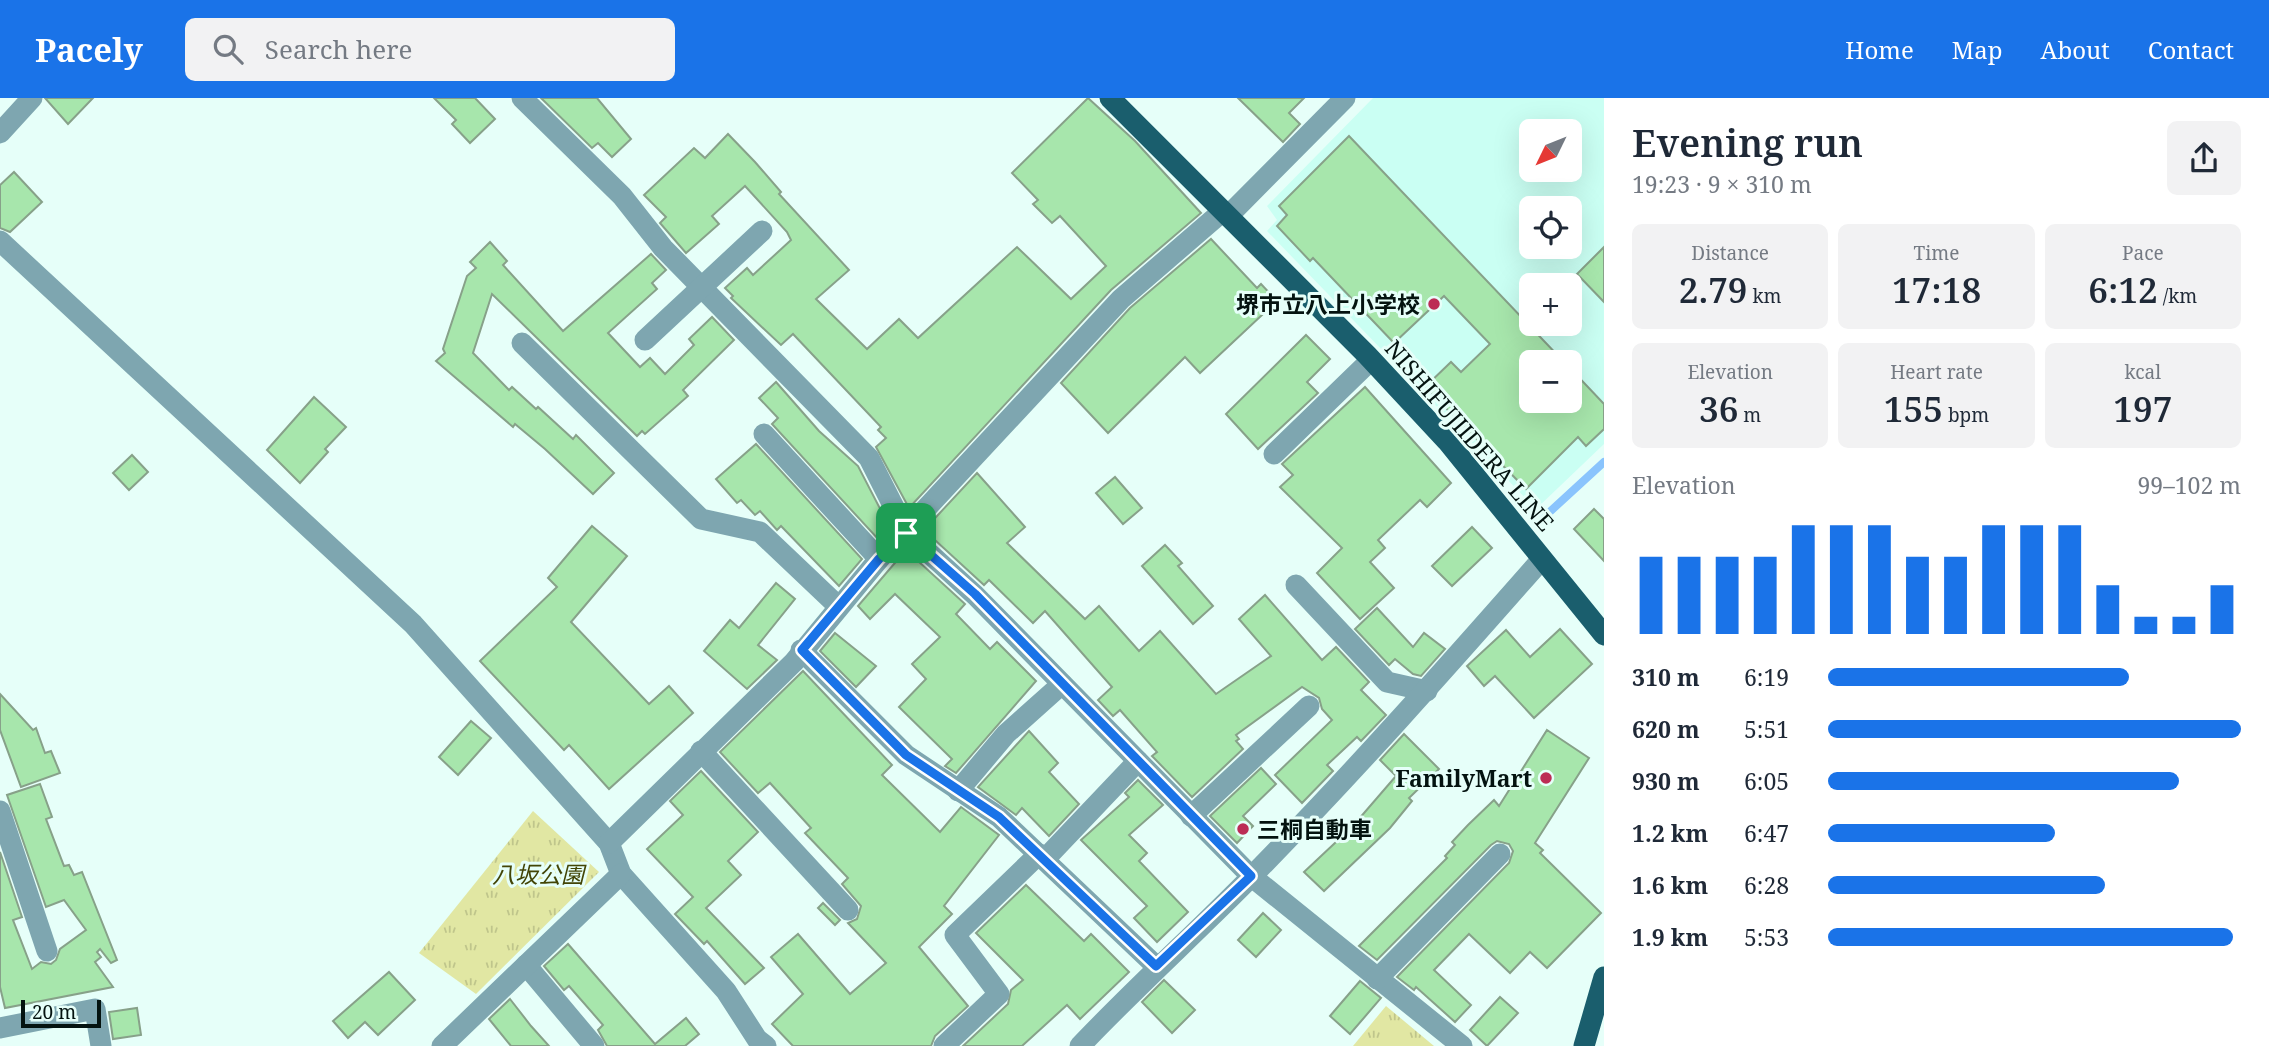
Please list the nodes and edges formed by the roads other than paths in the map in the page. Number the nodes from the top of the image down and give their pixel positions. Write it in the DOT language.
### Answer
graph roads {
  1 [pos="32,98"];
  2 [pos="522,98"];
  3 [pos="1110,98"];
  4 [pos="1345,98"];
  5 [pos="13,106"];
  6 [pos="0,133"];
  7 [pos="1226,214"];
  8 [pos="762,232"];
  9 [pos="0,241"];
  10 [pos="702,288"];
  11 [pos="646,340"];
  12 [pos="523,343"];
  13 [pos="1371,360"];
  14 [pos="764,434"];
  15 [pos="1274,454"];
  16 [pos="906,533"];
  17 [pos="879,559"];
  18 [pos="1542,559"];
  19 [pos="1296,585"];
  20 [pos="838,606"];
  21 [pos="1604,635"];
  22 [pos="802,650"];
  23 [pos="1062,684"];
  24 [pos="1427,691"];
  25 [pos="1309,706"];
  26 [pos="701,751"];
  27 [pos="1138,761"];
  28 [pos="958,790"];
  29 [pos="0,811"];
  30 [pos="1191,816"];
  31 [pos="609,843"];
  32 [pos="1500,854"];
  33 [pos="1042,856"];
  34 [pos="621,874"];
  35 [pos="1251,876"];
  36 [pos="848,910"];
  37 [pos="47,951"];
  38 [pos="526,965"];
  39 [pos="1156,966"];
  40 [pos="1604,977"];
  41 [pos="1377,979"];
  42 [pos="0,1028"];
  43 [pos="101,1046"];
  44 [pos="442,1046"];
  45 [pos="594,1046"];
  46 [pos="766,1046"];
  47 [pos="944,1046"];
  48 [pos="1080,1046"];
  49 [pos="1462,1046"];
  50 [pos="1584,1046"];
  1 -- 5 [label="street"];
  2 -- 10 [label="street"];
  3 -- 7 [label="main road, NISHIFUJIIDERA LINE"];
  4 -- 7 [label="street"];
  5 -- 6 [label="street"];
  7 -- 13 [label="main road, NISHIFUJIIDERA LINE"];
  7 -- 16 [label="street"];
  8 -- 10 [label="street"];
  9 -- 31 [label="street"];
  10 -- 11 [label="street"];
  10 -- 16 [label="street"];
  12 -- 20 [label="street"];
  13 -- 15 [label="street"];
  13 -- 18 [label="main road, NISHIFUJIIDERA LINE"];
  14 -- 17 [label="street"];
  16 -- 17 [label="street"];
  16 -- 23 [label="street"];
  17 -- 20 [label="street"];
  18 -- 21 [label="main road, NISHIFUJIIDERA LINE"];
  18 -- 24 [label="street"];
  19 -- 24 [label="street"];
  20 -- 22 [label="street"];
  22 -- 26 [label="street"];
  22 -- 28 [label="street"];
  23 -- 27 [label="street"];
  23 -- 28 [label="street"];
  24 -- 35 [label="street"];
  25 -- 30 [label="street"];
  26 -- 31 [label="street"];
  26 -- 36 [label="street"];
  27 -- 30 [label="street"];
  27 -- 33 [label="street"];
  28 -- 33 [label="street"];
  29 -- 37 [label="street"];
  30 -- 35 [label="street"];
  31 -- 34 [label="street"];
  32 -- 41 [label="street"];
  33 -- 39 [label="street"];
  33 -- 47 [label="street"];
  34 -- 38 [label="street"];
  34 -- 46 [label="street"];
  35 -- 39 [label="street"];
  35 -- 41 [label="street"];
  38 -- 44 [label="street"];
  38 -- 45 [label="street"];
  39 -- 48 [label="street"];
  40 -- 50 [label="main road"];
  41 -- 49 [label="street"];
  42 -- 43 [label="street"];
}
